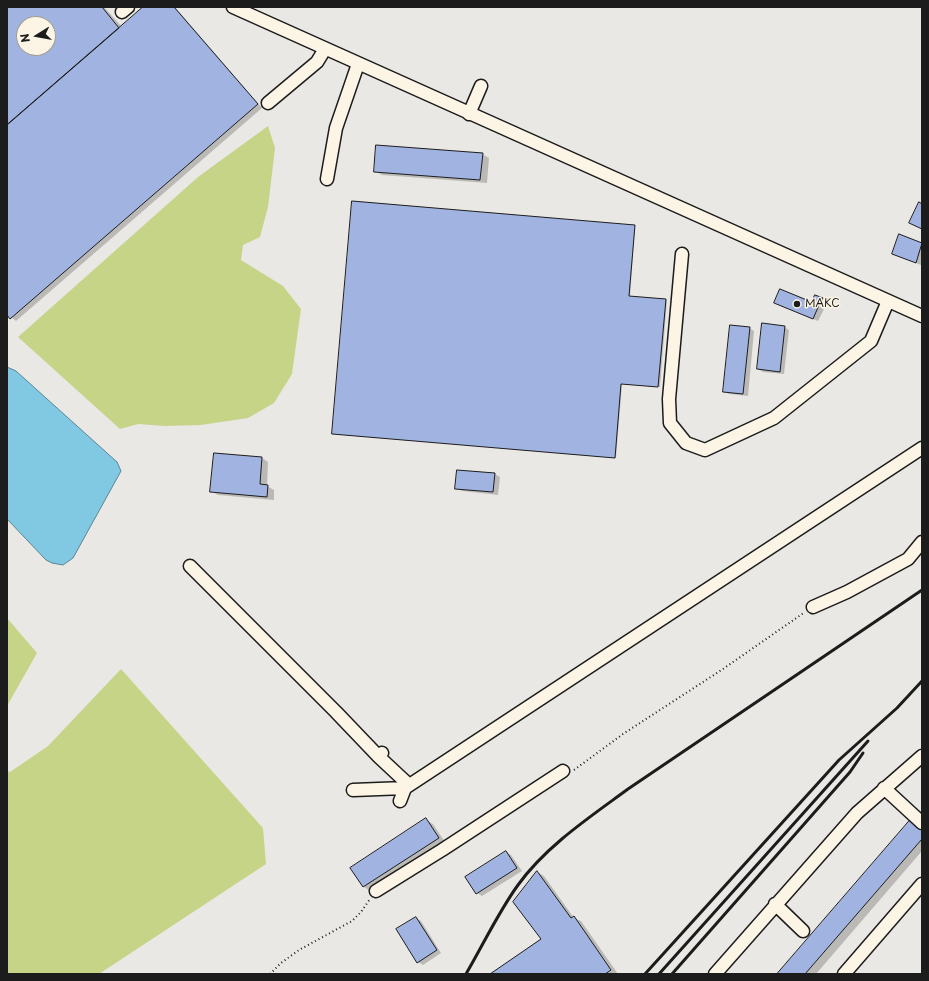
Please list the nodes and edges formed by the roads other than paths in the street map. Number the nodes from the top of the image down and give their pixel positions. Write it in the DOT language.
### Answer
graph roads {
  1 [pos="233,7"];
  2 [pos="257,12"];
  3 [pos="325,49"];
  4 [pos="358,64"];
  5 [pos="481,86"];
  6 [pos="268,103"];
  7 [pos="469,114"];
  8 [pos="327,179"];
  9 [pos="682,254"];
  10 [pos="888,301"];
  11 [pos="922,316"];
  12 [pos="922,448"];
  13 [pos="922,542"];
  14 [pos="190,566"];
  15 [pos="813,607"];
  16 [pos="922,756"];
  17 [pos="563,771"];
  18 [pos="407,786"];
  19 [pos="884,788"];
  20 [pos="353,790"];
  21 [pos="400,801"];
  22 [pos="922,824"];
  23 [pos="922,884"];
  24 [pos="376,891"];
  25 [pos="775,904"];
  26 [pos="803,931"];
  27 [pos="715,974"];
  28 [pos="844,974"];
  1 -- 2 [label="street"];
  2 -- 3 [label="street"];
  3 -- 4 [label="street"];
  3 -- 6 [label="street"];
  4 -- 7 [label="street"];
  4 -- 8 [label="street"];
  5 -- 7 [label="street"];
  7 -- 10 [label="street"];
  9 -- 10 [label="street"];
  10 -- 11 [label="street"];
  12 -- 18 [label="street"];
  13 -- 15 [label="street"];
  14 -- 18 [label="street"];
  16 -- 19 [label="street"];
  17 -- 24 [label="street"];
  18 -- 20 [label="street"];
  18 -- 21 [label="street"];
  19 -- 22 [label="street"];
  19 -- 25 [label="street"];
  23 -- 28 [label="street"];
  25 -- 26 [label="street"];
  25 -- 27 [label="street"];
}
